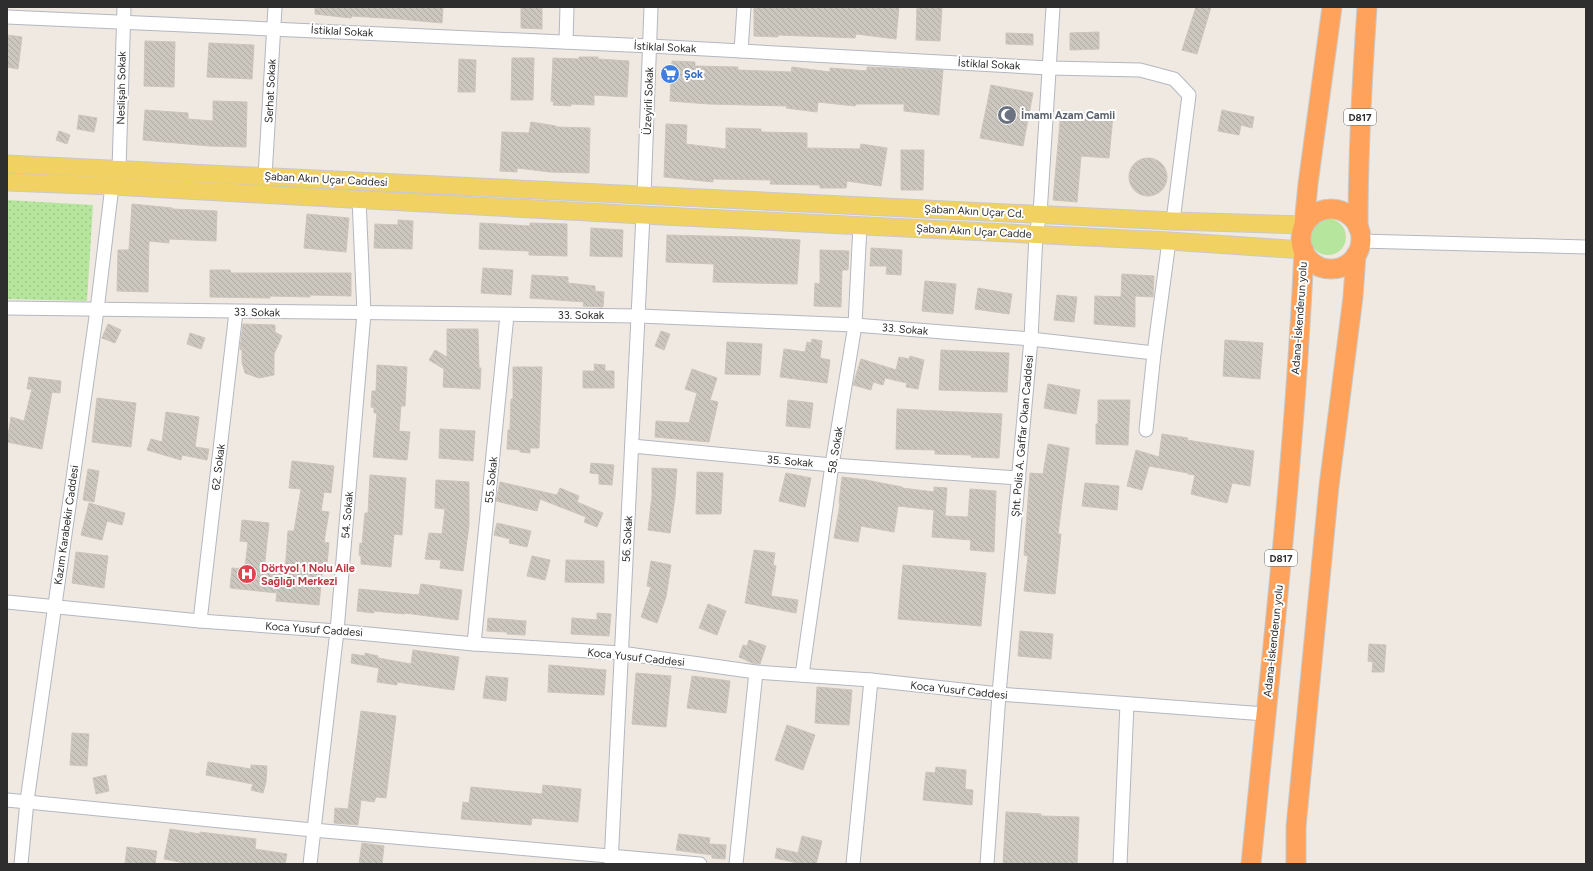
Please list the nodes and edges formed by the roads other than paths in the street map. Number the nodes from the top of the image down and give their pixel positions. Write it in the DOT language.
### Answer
graph roads {
  1 [pos="124,7"];
  2 [pos="275,7"];
  3 [pos="567,7"];
  4 [pos="652,7"];
  5 [pos="744,7"];
  6 [pos="1053,7"];
  7 [pos="1332,7"];
  8 [pos="1367,7"];
  9 [pos="7,17"];
  10 [pos="123,23"];
  11 [pos="274,28"];
  12 [pos="566,42"];
  13 [pos="650,46"];
  14 [pos="741,51"];
  15 [pos="1049,68"];
  16 [pos="7,164"];
  17 [pos="119,169"];
  18 [pos="265,176"];
  19 [pos="7,182"];
  20 [pos="112,186"];
  21 [pos="644,195"];
  22 [pos="359,199"];
  23 [pos="1040,214"];
  24 [pos="643,215"];
  25 [pos="1173,221"];
  26 [pos="860,225"];
  27 [pos="1304,225"];
  28 [pos="1036,234"];
  29 [pos="1169,241"];
  30 [pos="1358,241"];
  31 [pos="1586,247"];
  32 [pos="1304,250"];
  33 [pos="7,308"];
  34 [pos="97,310"];
  35 [pos="236,312"];
  36 [pos="364,313"];
  37 [pos="507,315"];
  38 [pos="639,316"];
  39 [pos="855,325"];
  40 [pos="1031,339"];
  41 [pos="1154,353"];
  42 [pos="1146,430"];
  43 [pos="632,446"];
  44 [pos="832,465"];
  45 [pos="1019,478"];
  46 [pos="7,602"];
  47 [pos="54,605"];
  48 [pos="200,621"];
  49 [pos="337,630"];
  50 [pos="474,644"];
  51 [pos="621,654"];
  52 [pos="756,672"];
  53 [pos="802,675"];
  54 [pos="871,680"];
  55 [pos="999,694"];
  56 [pos="1127,704"];
  57 [pos="1265,714"];
  58 [pos="7,800"];
  59 [pos="27,801"];
  60 [pos="313,830"];
  61 [pos="611,860"];
  62 [pos="21,864"];
  63 [pos="310,864"];
  64 [pos="700,864"];
  65 [pos="736,864"];
  66 [pos="853,864"];
  67 [pos="987,864"];
  68 [pos="1120,864"];
  69 [pos="1251,864"];
  70 [pos="1296,864"];
  1 -- 10 [label="street, Neslişah Sokak"];
  2 -- 11 [label="street, Serhat Sokak"];
  3 -- 12 [label="street"];
  4 -- 13 [label="street, Üzeyirli Sokak"];
  5 -- 14 [label="street"];
  6 -- 15 [label="street, Şht. Polis A. Gaffar Okan Caddesi"];
  7 -- 27 [label="highway"];
  8 -- 30 [label="highway, D817"];
  9 -- 10 [label="street, İstiklal Sokak"];
  10 -- 11 [label="street, İstiklal Sokak"];
  10 -- 17 [label="street, Neslişah Sokak"];
  11 -- 12 [label="street, İstiklal Sokak"];
  11 -- 18 [label="street, Serhat Sokak"];
  12 -- 13 [label="street, İstiklal Sokak"];
  13 -- 14 [label="street, İstiklal Sokak"];
  13 -- 21 [label="street, Üzeyirli Sokak"];
  14 -- 15 [label="street, İstiklal Sokak"];
  15 -- 23 [label="street, Şht. Polis A. Gaffar Okan Caddesi"];
  15 -- 25 [label="street, İstiklal Sokak"];
  16 -- 17 [label="main road, Şaban Akın Uçar Caddesi"];
  17 -- 18 [label="main road, Şaban Akın Uçar Caddesi"];
  17 -- 20 [label="main road"];
  18 -- 21 [label="main road, Şaban Akın Uçar Caddesi"];
  19 -- 20 [label="main road, Şaban Akın Uçar Caddesi"];
  20 -- 22 [label="main road, Şaban Akın Uçar Caddesi"];
  20 -- 34 [label="street, Kazım Karabekir Caddesi"];
  21 -- 23 [label="main road, Şaban Akın Uçar Cd."];
  21 -- 24 [label="main road"];
  22 -- 24 [label="main road, Şaban Akın Uçar Caddesi"];
  22 -- 36 [label="street, 54. Sokak"];
  23 -- 25 [label="main road, Şaban Akın Uçar Cd."];
  23 -- 28 [label="street, Şht. Polis A. Gaffar Okan Caddesi"];
  24 -- 26 [label="main road, Şaban Akın Uçar Cadde"];
  24 -- 38 [label="street, 56. Sokak"];
  25 -- 27 [label="main road, Şaban Akın Uçar Cd."];
  26 -- 28 [label="main road, Şaban Akın Uçar Cadde"];
  26 -- 39 [label="street, 58. Sokak"];
  27 -- 30 [label="highway"];
  27 -- 32 [label="highway"];
  28 -- 29 [label="main road, Şaban Akın Uçar Cadde"];
  28 -- 40 [label="street, Şht. Polis A. Gaffar Okan Caddesi"];
  29 -- 32 [label="main road, Şaban Akın Uçar Cadde"];
  29 -- 41 [label="street"];
  30 -- 31 [label="street"];
  30 -- 32 [label="highway"];
  30 -- 70 [label="highway, D817"];
  32 -- 57 [label="highway, Adana-İskenderun yolu / D817"];
  33 -- 34 [label="street, 33. Sokak"];
  34 -- 35 [label="street, 33. Sokak"];
  34 -- 47 [label="street, Kazım Karabekir Caddesi"];
  35 -- 36 [label="street, 33. Sokak"];
  35 -- 48 [label="street, 62. Sokak"];
  36 -- 37 [label="street, 33. Sokak"];
  36 -- 49 [label="street, 54. Sokak"];
  37 -- 38 [label="street, 33. Sokak"];
  37 -- 50 [label="street, 55. Sokak"];
  38 -- 39 [label="street, 33. Sokak"];
  38 -- 43 [label="street, 56. Sokak"];
  39 -- 40 [label="street, 33. Sokak"];
  39 -- 44 [label="street, 58. Sokak"];
  40 -- 41 [label="street, 33. Sokak"];
  40 -- 45 [label="street, Şht. Polis A. Gaffar Okan Caddesi"];
  41 -- 42 [label="street"];
  43 -- 44 [label="street, 35. Sokak"];
  43 -- 51 [label="street, 56. Sokak"];
  44 -- 45 [label="street, 35. Sokak"];
  44 -- 53 [label="street, 58. Sokak"];
  45 -- 55 [label="street, Şht. Polis A. Gaffar Okan Caddesi"];
  46 -- 47 [label="street, Koca Yusuf Caddesi"];
  47 -- 48 [label="street, Koca Yusuf Caddesi"];
  47 -- 59 [label="street, Kazım Karabekir Caddesi"];
  48 -- 49 [label="street, Koca Yusuf Caddesi"];
  49 -- 50 [label="street, Koca Yusuf Caddesi"];
  49 -- 60 [label="street, 54. Sokak"];
  50 -- 51 [label="street, Koca Yusuf Caddesi"];
  51 -- 52 [label="street, Koca Yusuf Caddesi"];
  51 -- 61 [label="street, 56. Sokak"];
  52 -- 53 [label="street, Koca Yusuf Caddesi"];
  52 -- 65 [label="street"];
  53 -- 54 [label="street, Koca Yusuf Caddesi"];
  54 -- 55 [label="street, Koca Yusuf Caddesi"];
  54 -- 66 [label="street"];
  55 -- 56 [label="street, Koca Yusuf Caddesi"];
  55 -- 67 [label="street, Şht. Polis A. Gaffar Okan Caddesi"];
  56 -- 57 [label="street, Koca Yusuf Caddesi"];
  56 -- 68 [label="street"];
  57 -- 69 [label="highway, Adana-İskenderun yolu / D817"];
  58 -- 59 [label="street"];
  59 -- 60 [label="street"];
  59 -- 62 [label="street, Kazım Karabekir Caddesi"];
  60 -- 61 [label="street"];
  60 -- 63 [label="street, 54. Sokak"];
  61 -- 64 [label="street"];
}
